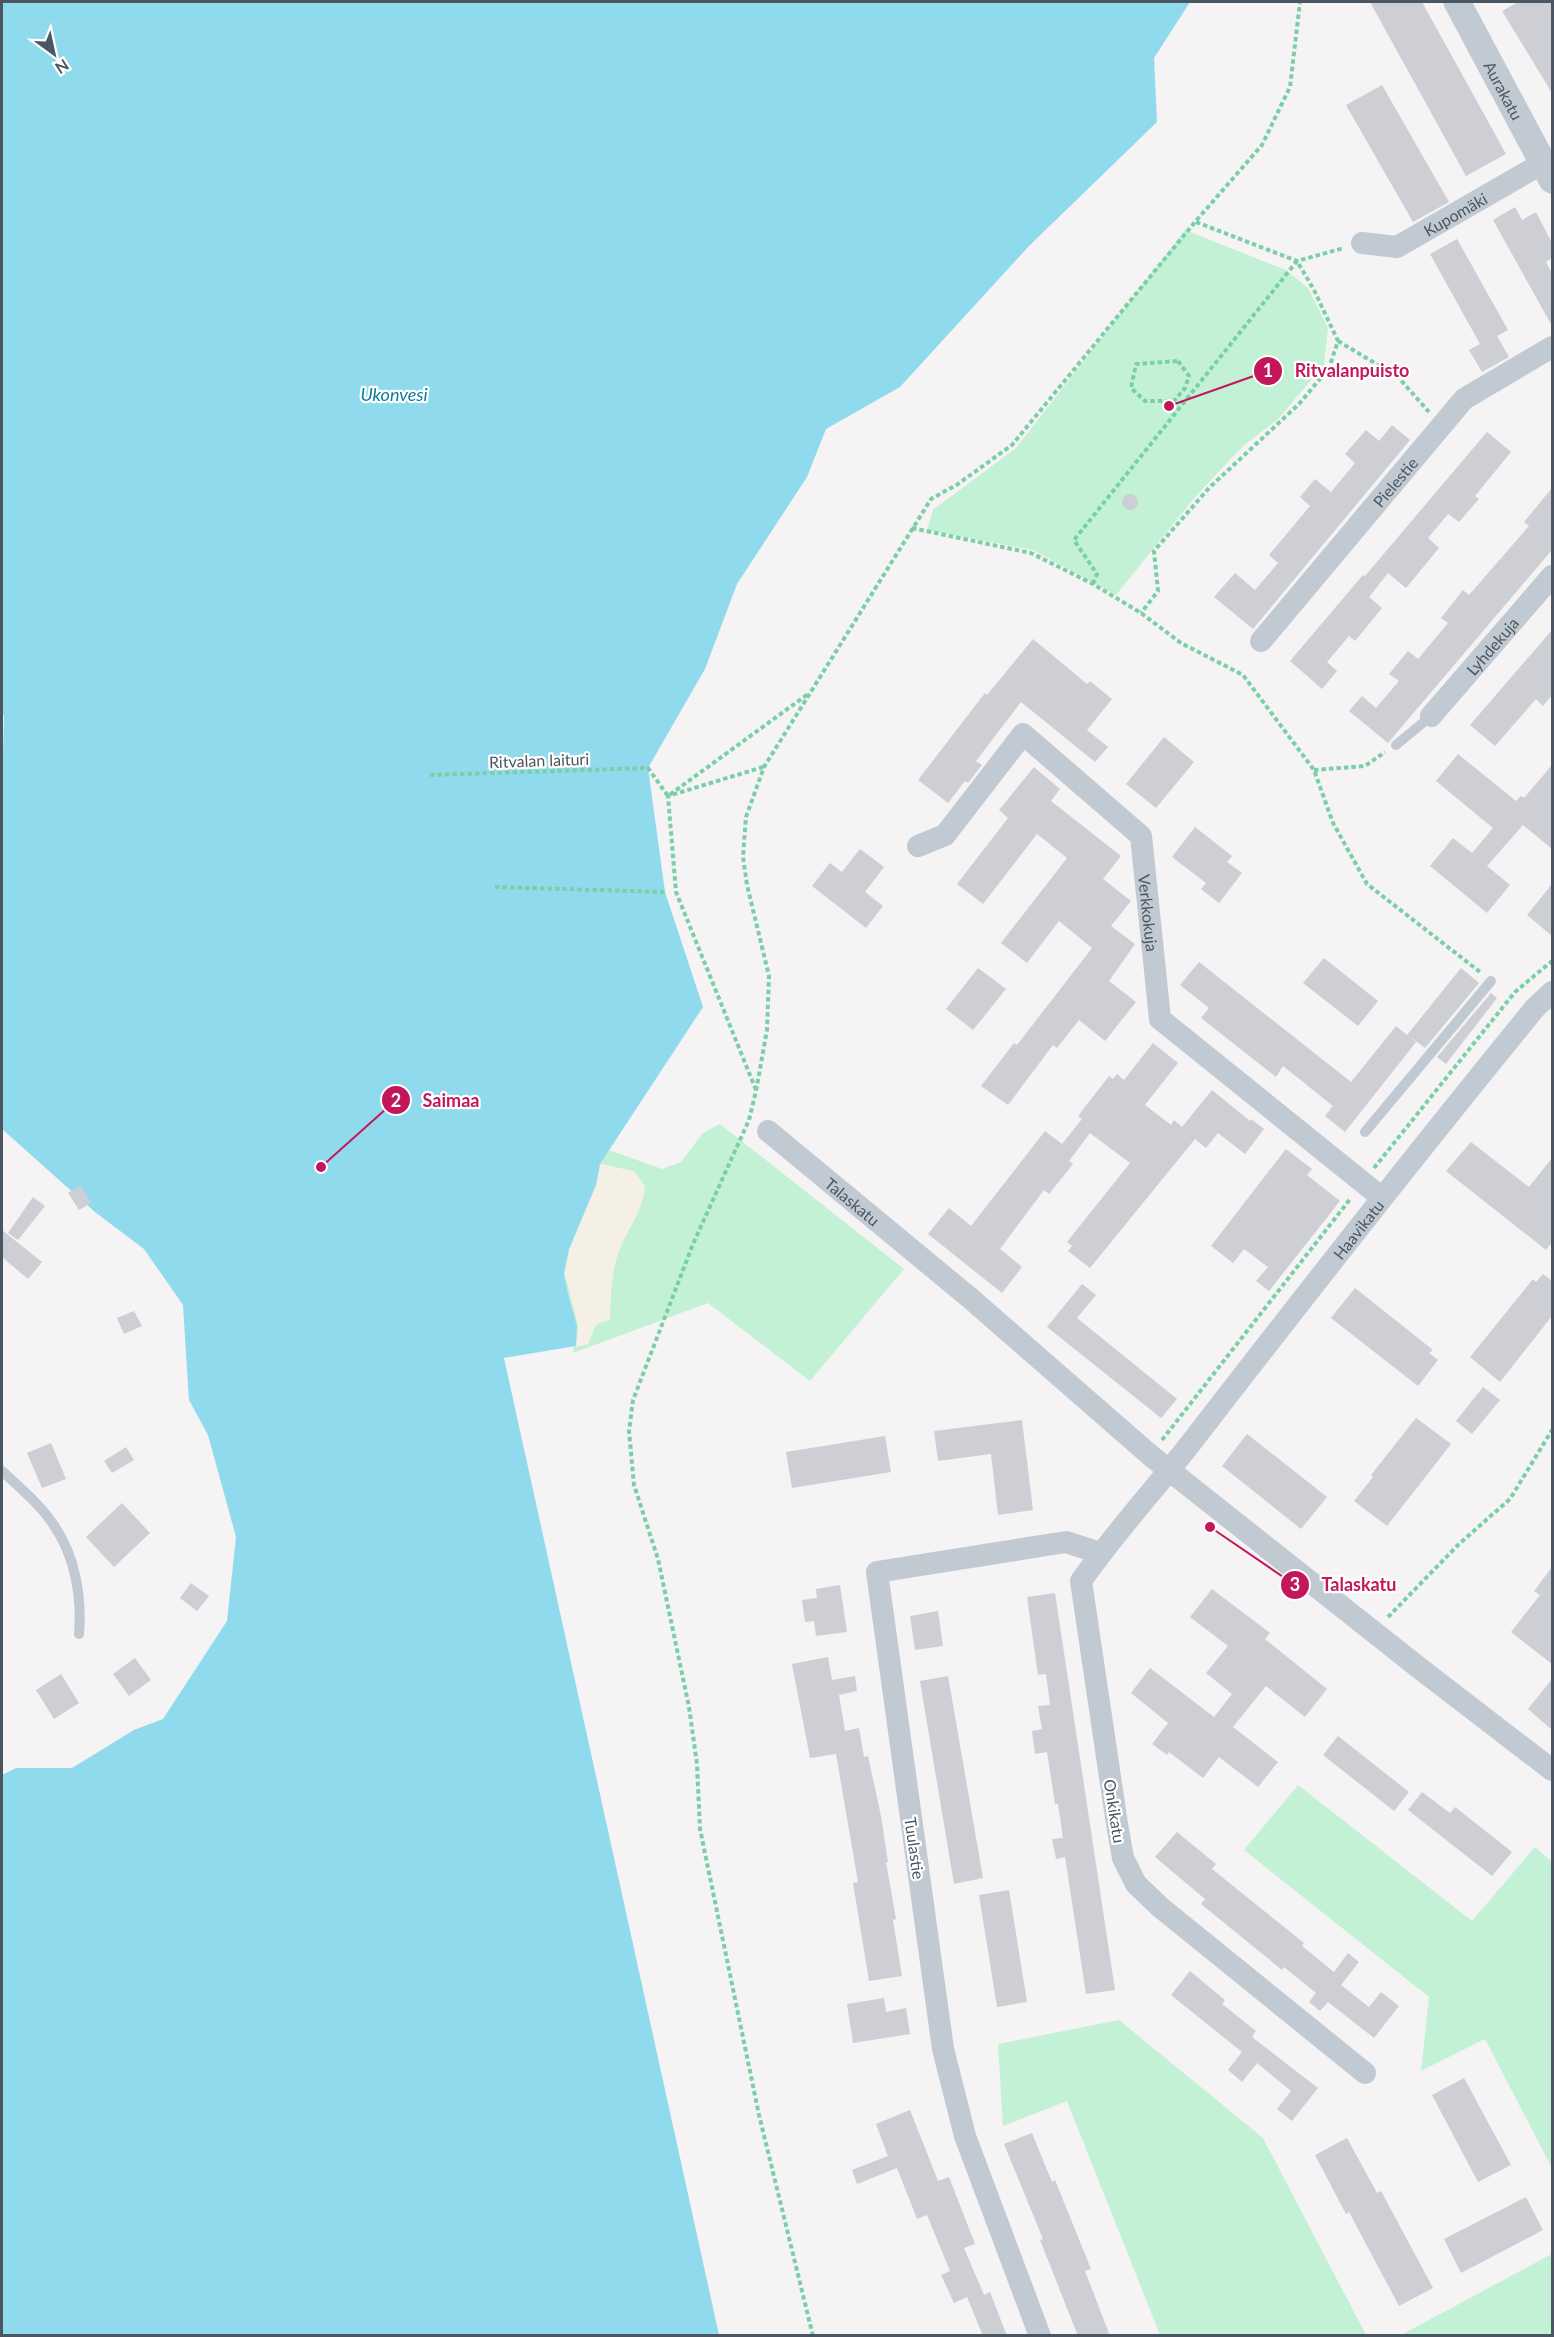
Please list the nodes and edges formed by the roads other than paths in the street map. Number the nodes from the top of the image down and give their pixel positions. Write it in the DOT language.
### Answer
graph roads {
  1 [pos="1457,2"];
  2 [pos="1548,172"];
  3 [pos="1362,243"];
  4 [pos="1552,347"];
  5 [pos="1552,576"];
  6 [pos="1261,641"];
  7 [pos="1431,716"];
  8 [pos="1396,745"];
  9 [pos="918,846"];
  10 [pos="1491,981"];
  11 [pos="1552,992"];
  12 [pos="768,1131"];
  13 [pos="1365,1132"];
  14 [pos="1381,1197"];
  15 [pos="1169,1470"];
  16 [pos="2,1471"];
  17 [pos="1100,1553"];
  18 [pos="79,1634"];
  19 [pos="1552,1770"];
  20 [pos="1365,2073"];
  21 [pos="1040,2336"];
  1 -- 2 [label="street, Aurakatu"];
  2 -- 3 [label="street, Kupomäki"];
  4 -- 6 [label="street, Pielestie"];
  5 -- 7 [label="street, Lyhdekuja"];
  7 -- 8 [label="lane"];
  9 -- 14 [label="street, Verkkokuja"];
  10 -- 13 [label="lane"];
  11 -- 14 [label="street, Haavikatu"];
  12 -- 15 [label="street, Talaskatu"];
  14 -- 15 [label="street, Haavikatu"];
  15 -- 17 [label="street, Onkikatu"];
  15 -- 19 [label="street, Talaskatu"];
  16 -- 18 [label="lane"];
  17 -- 20 [label="street, Onkikatu"];
  17 -- 21 [label="street, Tuulastie"];
}
